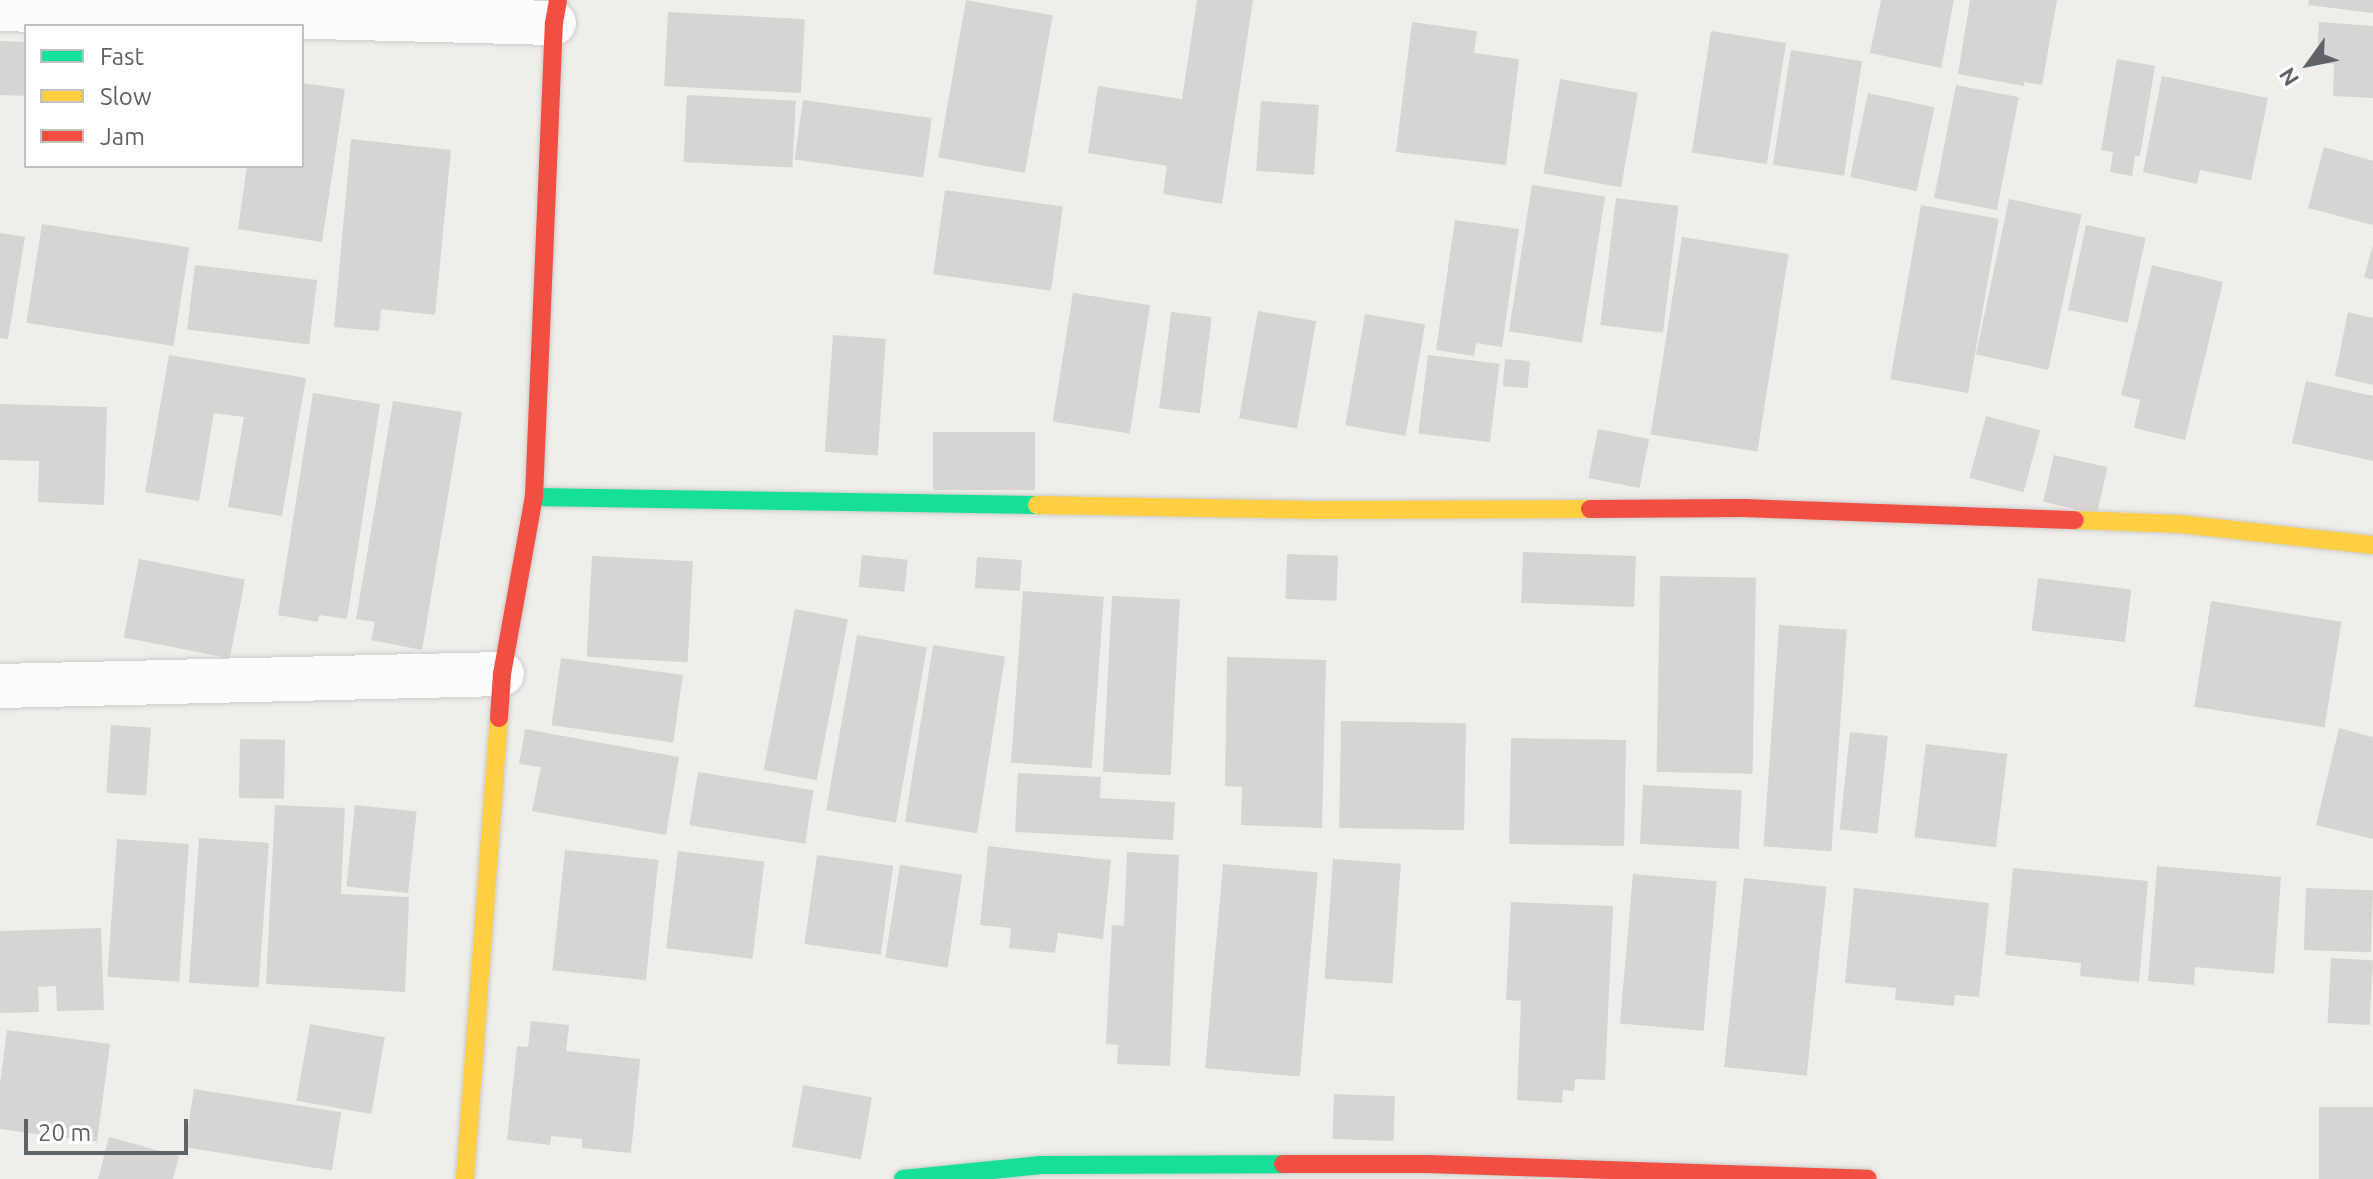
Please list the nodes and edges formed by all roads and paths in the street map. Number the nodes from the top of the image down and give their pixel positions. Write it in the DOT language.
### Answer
graph roads {
  1 [pos="0,9"];
  2 [pos="556,11"];
  3 [pos="534,497"];
  4 [pos="2373,545"];
  5 [pos="502,674"];
  6 [pos="0,686"];
  7 [pos="465,1179"];
  8 [pos="903,1179"];
  9 [pos="1868,1179"];
  1 -- 2 [label="street"];
  2 -- 3 [label="street"];
  3 -- 4 [label="street"];
  3 -- 5 [label="street"];
  5 -- 6 [label="street"];
  5 -- 7 [label="street"];
  8 -- 9 [label="street"];
}
